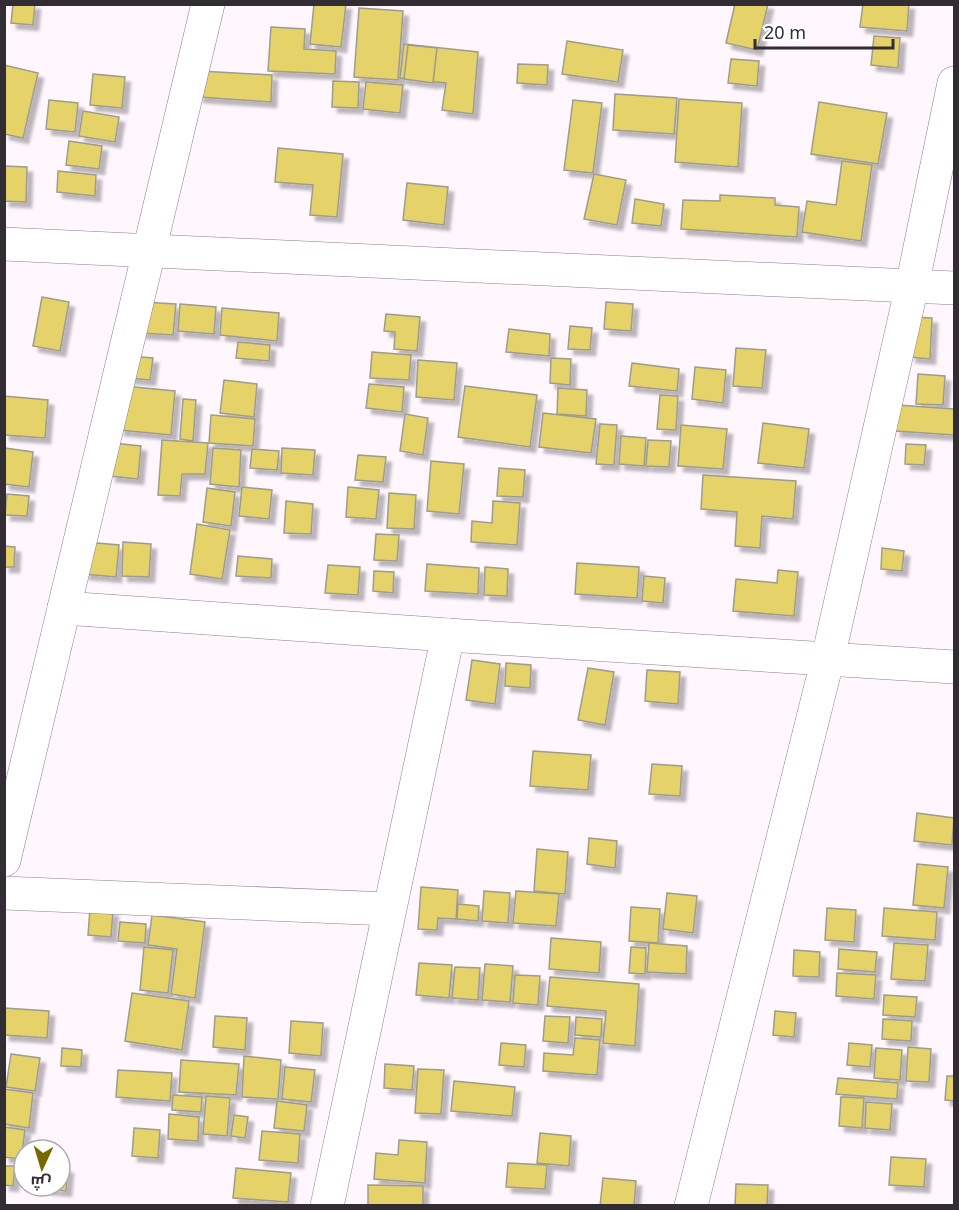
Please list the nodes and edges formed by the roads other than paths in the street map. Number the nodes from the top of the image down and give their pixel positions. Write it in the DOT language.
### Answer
graph roads {
  1 [pos="208,4"];
  2 [pos="954,83"];
  3 [pos="4,244"];
  4 [pos="148,251"];
  5 [pos="912,286"];
  6 [pos="954,288"];
  7 [pos="64,608"];
  8 [pos="448,635"];
  9 [pos="828,658"];
  10 [pos="954,667"];
  11 [pos="4,860"];
  12 [pos="4,893"];
  13 [pos="389,909"];
  14 [pos="327,1206"];
  15 [pos="691,1206"];
  1 -- 4 [label="street"];
  2 -- 5 [label="street"];
  3 -- 4 [label="street"];
  4 -- 5 [label="street"];
  4 -- 7 [label="street"];
  5 -- 6 [label="street"];
  5 -- 9 [label="street"];
  7 -- 8 [label="street"];
  7 -- 11 [label="street"];
  8 -- 9 [label="street"];
  8 -- 13 [label="street"];
  9 -- 10 [label="street"];
  9 -- 15 [label="street"];
  12 -- 13 [label="street"];
  13 -- 14 [label="street"];
}
